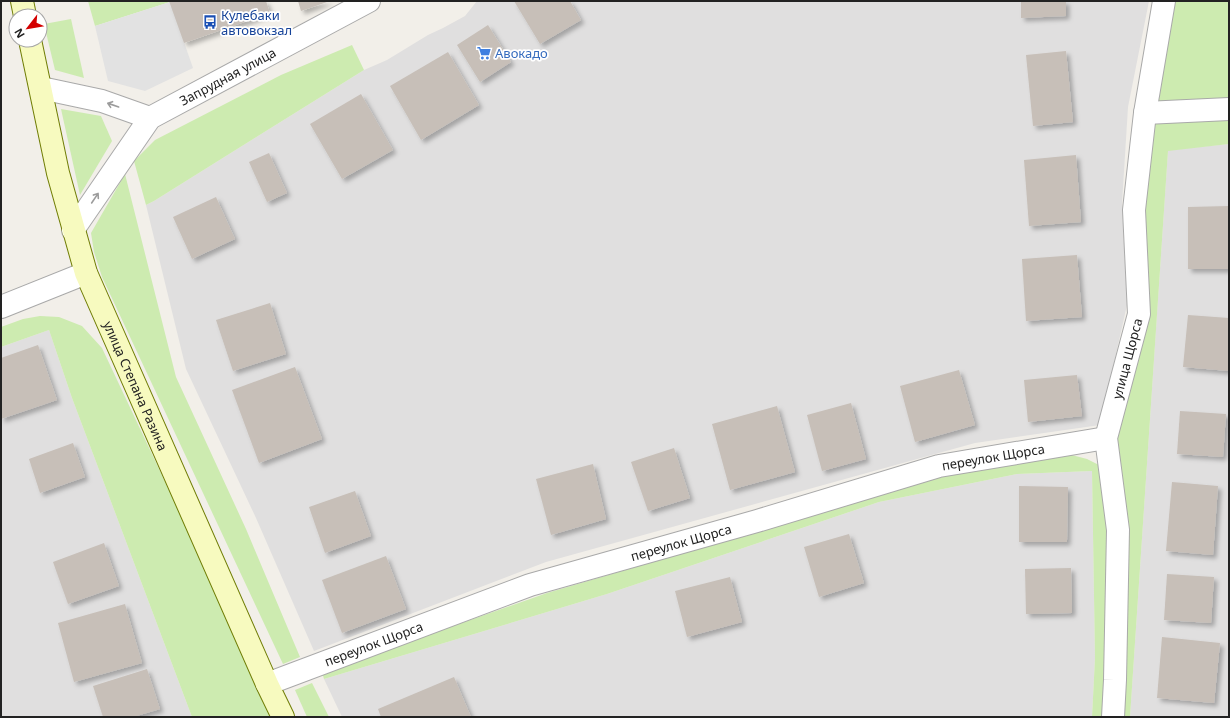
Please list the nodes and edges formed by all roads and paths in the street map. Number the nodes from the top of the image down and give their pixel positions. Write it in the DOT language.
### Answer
graph roads {
  1 [pos="369,1"];
  2 [pos="1164,1"];
  3 [pos="32,48"];
  4 [pos="40,88"];
  5 [pos="1229,109"];
  6 [pos="1145,113"];
  7 [pos="150,118"];
  8 [pos="73,230"];
  9 [pos="86,273"];
  10 [pos="1,306"];
  11 [pos="1106,438"];
  12 [pos="267,684"];
  13 [pos="283,717"];
  14 [pos="1113,717"];
  1 -- 7 [label="street, Запрудная улица"];
  2 -- 6 [label="street, улица Щорса"];
  3 -- 4 [label="main road, улица Степана Разина"];
  7 -- 4 [label="street, one-way"];
  4 -- 8 [label="main road, улица Степана Разина"];
  5 -- 6 [label="street"];
  6 -- 11 [label="street, улица Щорса"];
  8 -- 7 [label="street, Запрудная улица, one-way"];
  8 -- 9 [label="main road, улица Степана Разина"];
  9 -- 10 [label="street"];
  9 -- 12 [label="main road, улица Степана Разина"];
  11 -- 12 [label="street, переулок Щорса"];
  11 -- 14 [label="street, улица Щорса"];
  12 -- 13 [label="main road, улица Степана Разина"];
}
